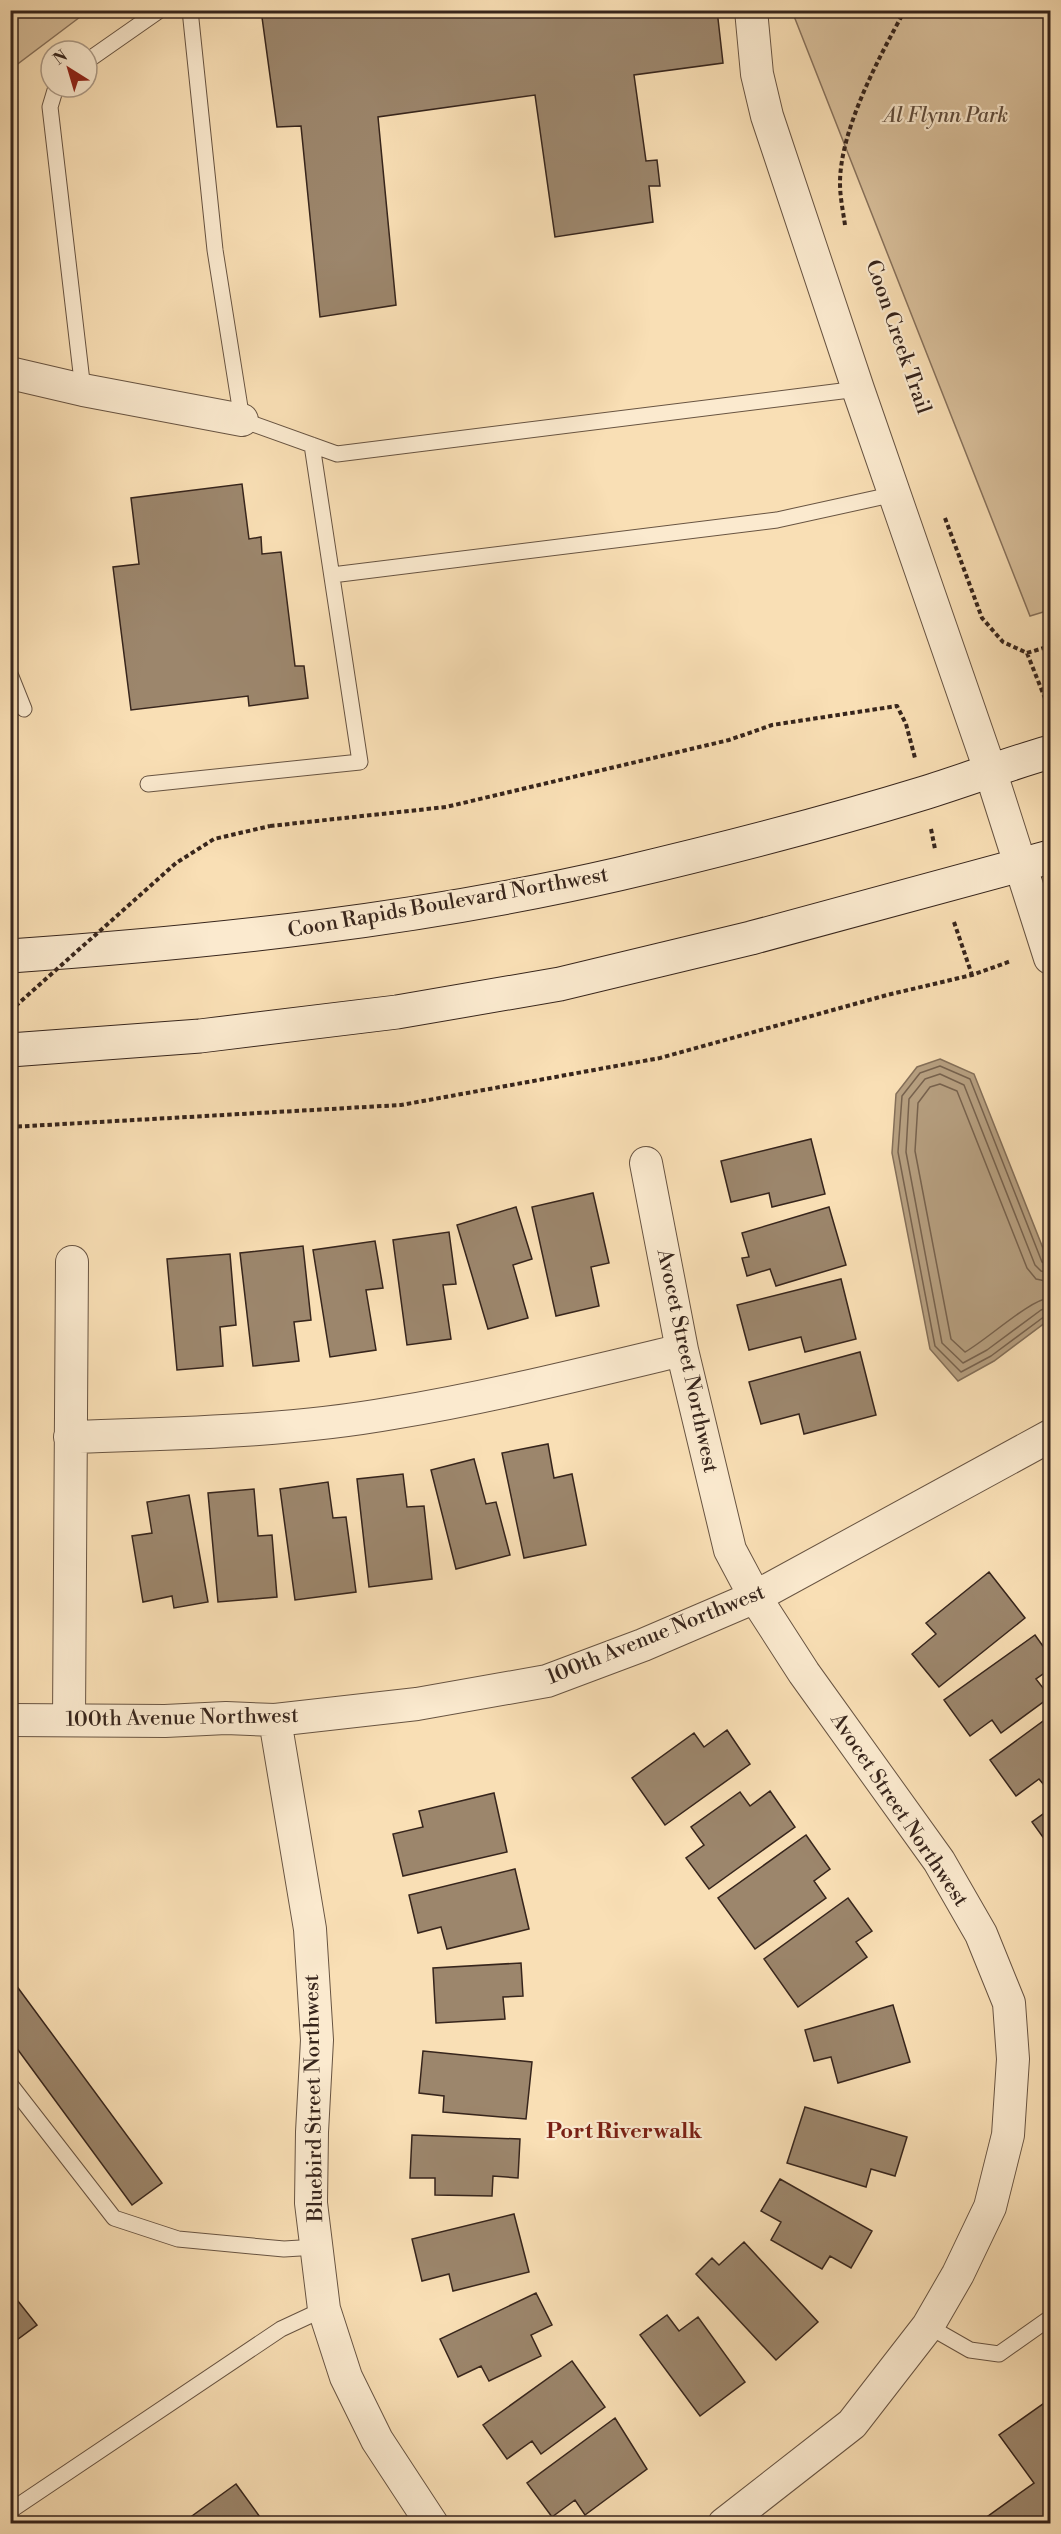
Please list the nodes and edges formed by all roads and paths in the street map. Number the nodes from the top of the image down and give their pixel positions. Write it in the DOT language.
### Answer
graph roads {
  1 [pos="160,10"];
  2 [pos="190,10"];
  3 [pos="751,10"];
  4 [pos="905,10"];
  5 [pos="99,53"];
  6 [pos="53,99"];
  7 [pos="845,229"];
  8 [pos="10,373"];
  9 [pos="858,389"];
  10 [pos="83,390"];
  11 [pos="242,420"];
  12 [pos="312,445"];
  13 [pos="895,494"];
  14 [pos="944,516"];
  15 [pos="332,575"];
  16 [pos="1050,646"];
  17 [pos="1027,653"];
  18 [pos="10,674"];
  19 [pos="24,709"];
  20 [pos="1050,711"];
  21 [pos="1050,752"];
  22 [pos="990,770"];
  23 [pos="148,784"];
  24 [pos="925,792"];
  25 [pos="1035,861"];
  26 [pos="941,887"];
  27 [pos="1048,953"];
  28 [pos="10,956"];
  29 [pos="10,1011"];
  30 [pos="10,1050"];
  31 [pos="10,1127"];
  32 [pos="646,1163"];
  33 [pos="72,1262"];
  34 [pos="682,1350"];
  35 [pos="1050,1436"];
  36 [pos="70,1437"];
  37 [pos="755,1597"];
  38 [pos="10,1720"];
  39 [pos="69,1720"];
  40 [pos="275,1720"];
  41 [pos="10,2084"];
  42 [pos="317,2247"];
  43 [pos="324,2309"];
  44 [pos="1050,2318"];
  45 [pos="928,2326"];
  46 [pos="10,2511"];
  47 [pos="432,2523"];
  48 [pos="724,2523"];
  1 -- 5 [label="lane"];
  2 -- 11 [label="lane"];
  3 -- 9 [label="street"];
  4 -- 7 [label="path"];
  6 -- 10 [label="lane"];
  8 -- 10 [label="street"];
  9 -- 12 [label="lane"];
  9 -- 13 [label="street"];
  10 -- 11 [label="street"];
  11 -- 12 [label="lane"];
  12 -- 15 [label="lane"];
  13 -- 15 [label="lane"];
  13 -- 22 [label="street"];
  14 -- 17 [label="path"];
  15 -- 23 [label="lane"];
  16 -- 17 [label="path"];
  17 -- 20 [label="path"];
  18 -- 19 [label="lane"];
  21 -- 22 [label="main road, Coon Rapids Boulevard Northwest"];
  22 -- 24 [label="main road, Coon Rapids Boulevard Northwest"];
  22 -- 25 [label="street"];
  24 -- 26 [label="path"];
  24 -- 28 [label="main road, Coon Rapids Boulevard Northwest"];
  24 -- 29 [label="path, bridge"];
  25 -- 26 [label="main road"];
  25 -- 27 [label="street"];
  26 -- 30 [label="main road"];
  26 -- 31 [label="path"];
  32 -- 34 [label="street, Avocet Street Northwest"];
  33 -- 36 [label="street"];
  34 -- 36 [label="street"];
  34 -- 37 [label="street, Avocet Street Northwest"];
  35 -- 37 [label="street, 100th Avenue Northwest"];
  36 -- 39 [label="street"];
  37 -- 40 [label="street, 100th Avenue Northwest"];
  37 -- 45 [label="street, Avocet Street Northwest"];
  38 -- 39 [label="street, 100th Avenue Northwest"];
  39 -- 40 [label="street, 100th Avenue Northwest"];
  40 -- 42 [label="street, Bluebird Street Northwest"];
  41 -- 42 [label="lane"];
  42 -- 43 [label="street, Bluebird Street Northwest"];
  43 -- 46 [label="lane"];
  43 -- 47 [label="street, Bluebird Street Northwest"];
  44 -- 45 [label="lane"];
  45 -- 48 [label="street, Avocet Street Northwest"];
}
